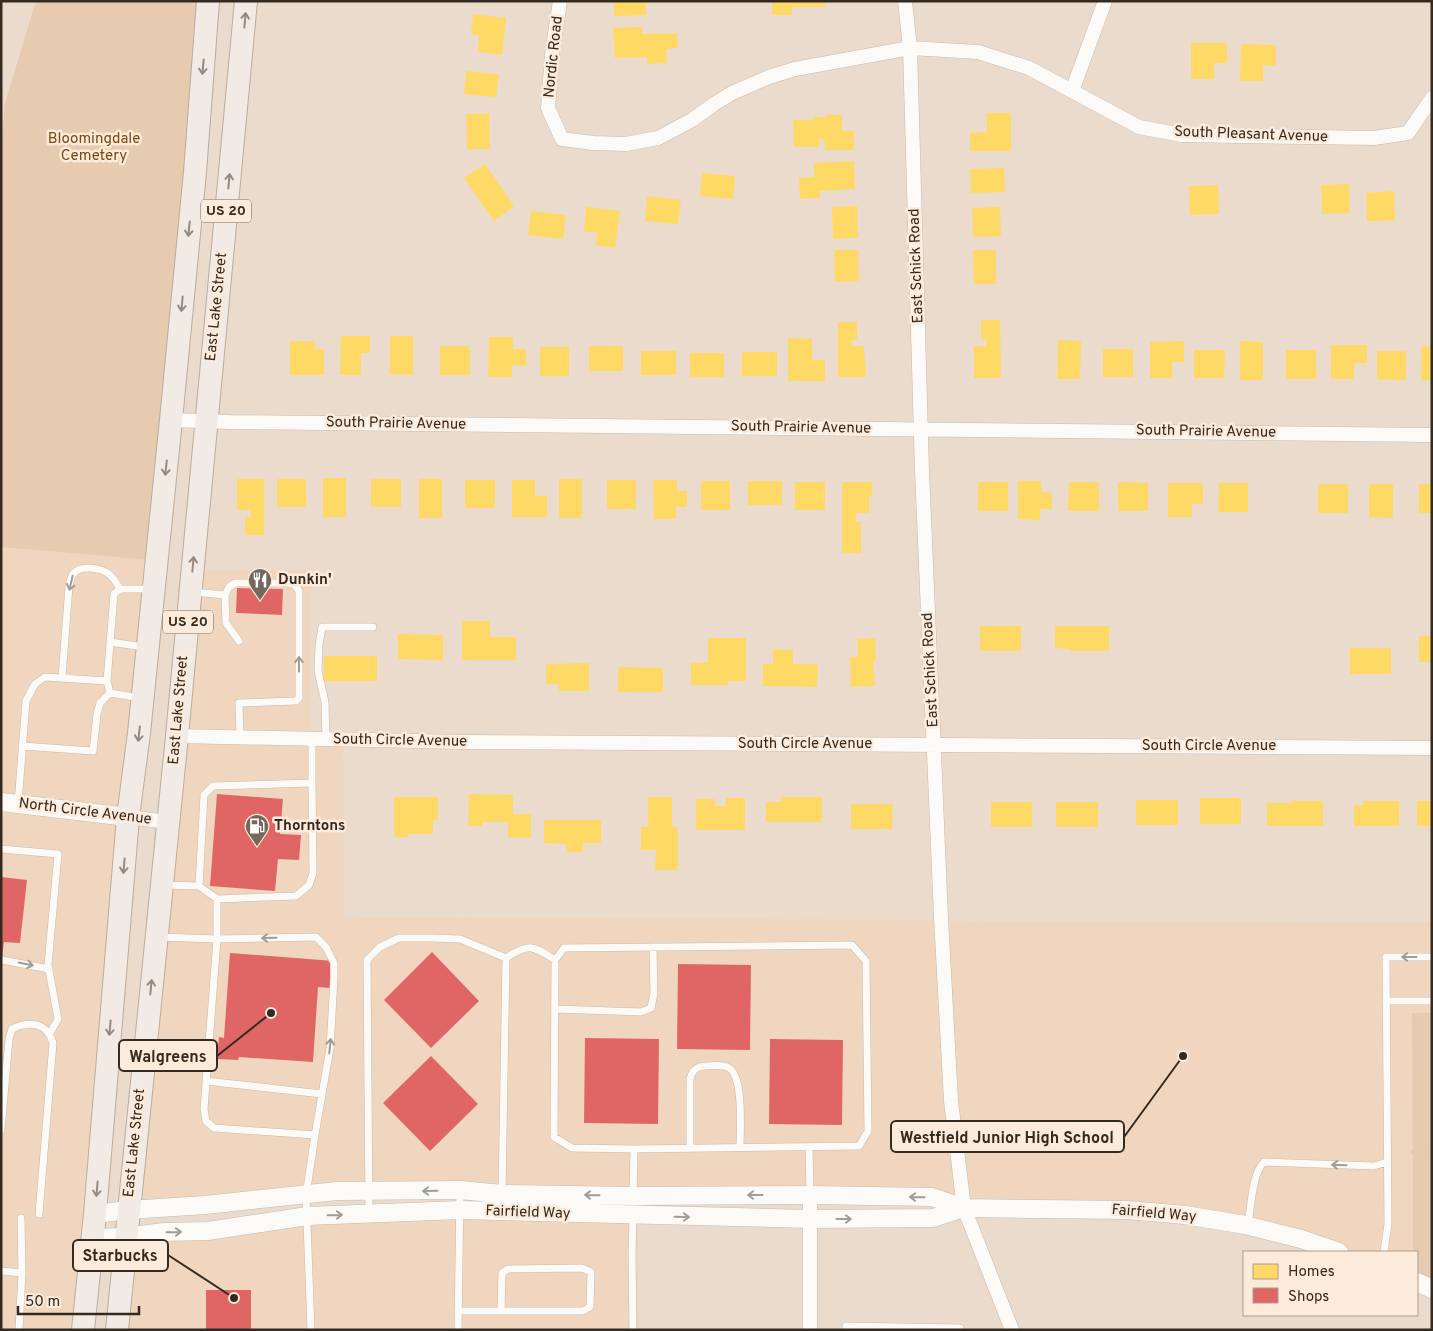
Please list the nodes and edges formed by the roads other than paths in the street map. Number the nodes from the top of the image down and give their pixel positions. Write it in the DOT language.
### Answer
graph roads {
  1 [pos="208,1"];
  2 [pos="246,1"];
  3 [pos="560,1"];
  4 [pos="906,1"];
  5 [pos="1104,1"];
  6 [pos="910,48"];
  7 [pos="1072,91"];
  8 [pos="1428,103"];
  9 [pos="559,143"];
  10 [pos="171,420"];
  11 [pos="206,422"];
  12 [pos="921,429"];
  13 [pos="1432,435"];
  14 [pos="120,588"];
  15 [pos="154,589"];
  16 [pos="190,592"];
  17 [pos="225,595"];
  18 [pos="373,627"];
  19 [pos="239,641"];
  20 [pos="110,642"];
  21 [pos="148,648"];
  22 [pos="62,676"];
  23 [pos="107,681"];
  24 [pos="110,693"];
  25 [pos="143,698"];
  26 [pos="177,736"];
  27 [pos="240,738"];
  28 [pos="312,739"];
  29 [pos="326,739"];
  30 [pos="934,745"];
  31 [pos="22,746"];
  32 [pos="1432,748"];
  33 [pos="312,783"];
  34 [pos="9,803"];
  35 [pos="128,817"];
  36 [pos="168,822"];
  37 [pos="1,850"];
  38 [pos="162,884"];
  39 [pos="199,886"];
  40 [pos="217,899"];
  41 [pos="156,937"];
  42 [pos="217,939"];
  43 [pos="653,947"];
  44 [pos="1432,957"];
  45 [pos="506,958"];
  46 [pos="2,960"];
  47 [pos="556,960"];
  48 [pos="49,969"];
  49 [pos="1386,1001"];
  50 [pos="1432,1001"];
  51 [pos="555,1009"];
  52 [pos="50,1033"];
  53 [pos="206,1081"];
  54 [pos="322,1094"];
  55 [pos="1,1130"];
  56 [pos="315,1135"];
  57 [pos="809,1147"];
  58 [pos="690,1148"];
  59 [pos="740,1148"];
  60 [pos="634,1149"];
  61 [pos="1387,1162"];
  62 [pos="460,1190"];
  63 [pos="368,1191"];
  64 [pos="503,1194"];
  65 [pos="306,1195"];
  66 [pos="810,1195"];
  67 [pos="633,1196"];
  68 [pos="964,1208"];
  69 [pos="128,1210"];
  70 [pos="460,1210"];
  71 [pos="500,1212"];
  72 [pos="39,1214"];
  73 [pos="95,1214"];
  74 [pos="368,1215"];
  75 [pos="307,1216"];
  76 [pos="633,1216"];
  77 [pos="21,1218"];
  78 [pos="809,1219"];
  79 [pos="1248,1226"];
  80 [pos="92,1238"];
  81 [pos="125,1238"];
  82 [pos="1336,1251"];
  83 [pos="1384,1251"];
  84 [pos="1,1271"];
  85 [pos="22,1273"];
  86 [pos="1418,1282"];
  87 [pos="1432,1289"];
  88 [pos="458,1311"];
  89 [pos="501,1311"];
  90 [pos="960,1328"];
  91 [pos="19,1330"];
  92 [pos="83,1330"];
  93 [pos="117,1330"];
  94 [pos="311,1330"];
  95 [pos="458,1330"];
  96 [pos="634,1330"];
  97 [pos="810,1330"];
  98 [pos="846,1330"];
  99 [pos="1012,1330"];
  1 -- 10 [label="main road, US 20, one-way"];
  11 -- 2 [label="main road, East Lake Street / US 20, one-way"];
  3 -- 9 [label="street, Nordic Road"];
  4 -- 6 [label="street, East Schick Road"];
  5 -- 7 [label="street"];
  6 -- 7 [label="street, South Pleasant Avenue"];
  6 -- 9 [label="street, South Pleasant Avenue"];
  6 -- 12 [label="street, East Schick Road"];
  7 -- 8 [label="street, South Pleasant Avenue"];
  10 -- 11 [label="street, South Prairie Avenue"];
  10 -- 15 [label="main road, US 20, one-way"];
  11 -- 12 [label="street, South Prairie Avenue"];
  16 -- 11 [label="main road, East Lake Street / US 20, one-way"];
  12 -- 13 [label="street, South Prairie Avenue"];
  12 -- 30 [label="street, East Schick Road"];
  14 -- 15 [label="lane"];
  14 -- 20 [label="lane"];
  14 -- 22 [label="lane, one-way"];
  15 -- 21 [label="main road, US 20"];
  16 -- 17 [label="lane"];
  16 -- 26 [label="main road, East Lake Street / US 20"];
  17 -- 19 [label="lane"];
  27 -- 17 [label="lane, one-way"];
  18 -- 29 [label="lane"];
  20 -- 21 [label="lane"];
  20 -- 23 [label="lane"];
  21 -- 25 [label="main road, US 20"];
  22 -- 23 [label="lane"];
  22 -- 31 [label="lane"];
  23 -- 24 [label="lane"];
  24 -- 25 [label="lane"];
  24 -- 31 [label="lane"];
  25 -- 35 [label="main road, US 20, one-way"];
  26 -- 27 [label="street, South Circle Avenue"];
  26 -- 36 [label="main road, East Lake Street / US 20"];
  27 -- 28 [label="street, South Circle Avenue"];
  28 -- 29 [label="street, South Circle Avenue"];
  28 -- 33 [label="lane"];
  29 -- 30 [label="street, South Circle Avenue"];
  30 -- 32 [label="street, South Circle Avenue"];
  30 -- 68 [label="street, East Schick Road"];
  31 -- 34 [label="lane"];
  33 -- 39 [label="lane"];
  33 -- 40 [label="lane"];
  34 -- 35 [label="street, North Circle Avenue"];
  35 -- 36 [label="street, North Circle Avenue"];
  35 -- 73 [label="main road, US 20, one-way"];
  36 -- 38 [label="main road, East Lake Street / US 20"];
  37 -- 48 [label="lane"];
  38 -- 39 [label="lane"];
  38 -- 41 [label="main road, East Lake Street / US 20"];
  39 -- 40 [label="lane"];
  40 -- 42 [label="lane"];
  41 -- 42 [label="lane"];
  69 -- 41 [label="main road, East Lake Street / US 20, one-way"];
  42 -- 53 [label="lane"];
  54 -- 42 [label="lane, one-way"];
  43 -- 47 [label="lane"];
  43 -- 51 [label="lane"];
  43 -- 57 [label="lane"];
  44 -- 49 [label="lane, one-way"];
  45 -- 47 [label="lane"];
  45 -- 63 [label="lane"];
  45 -- 64 [label="lane"];
  46 -- 48 [label="lane, one-way"];
  47 -- 51 [label="lane"];
  48 -- 52 [label="lane"];
  49 -- 50 [label="lane"];
  49 -- 61 [label="lane"];
  51 -- 60 [label="lane"];
  52 -- 55 [label="lane"];
  52 -- 72 [label="lane"];
  53 -- 54 [label="lane"];
  53 -- 56 [label="lane"];
  54 -- 56 [label="lane"];
  56 -- 65 [label="lane"];
  57 -- 59 [label="lane"];
  57 -- 66 [label="lane"];
  58 -- 59 [label="lane"];
  58 -- 59 [label="lane"];
  58 -- 60 [label="lane"];
  60 -- 67 [label="lane"];
  61 -- 79 [label="lane, one-way"];
  61 -- 83 [label="lane"];
  62 -- 63 [label="street, Fairfield Way, one-way"];
  62 -- 64 [label="street, Fairfield Way"];
  62 -- 70 [label="lane"];
  63 -- 65 [label="street, Fairfield Way"];
  63 -- 74 [label="lane"];
  67 -- 64 [label="street, Fairfield Way, one-way"];
  64 -- 71 [label="lane"];
  65 -- 69 [label="street, Fairfield Way"];
  65 -- 75 [label="lane"];
  66 -- 67 [label="street, Fairfield Way, one-way"];
  68 -- 66 [label="street, Fairfield Way, one-way"];
  66 -- 78 [label="street"];
  67 -- 76 [label="lane"];
  78 -- 68 [label="street, Fairfield Way, one-way"];
  68 -- 79 [label="street, Fairfield Way"];
  68 -- 99 [label="street, East Schick Road"];
  69 -- 73 [label="street, Fairfield Way"];
  69 -- 81 [label="main road, East Lake Street / US 20"];
  70 -- 71 [label="street, Fairfield Way"];
  70 -- 74 [label="street, Fairfield Way"];
  70 -- 88 [label="lane"];
  71 -- 76 [label="street, Fairfield Way"];
  73 -- 80 [label="main road, US 20"];
  75 -- 74 [label="street, Fairfield Way, one-way"];
  81 -- 75 [label="street, Fairfield Way, one-way"];
  75 -- 94 [label="lane"];
  76 -- 78 [label="street, Fairfield Way, one-way"];
  76 -- 96 [label="lane"];
  77 -- 85 [label="lane"];
  78 -- 97 [label="street"];
  79 -- 82 [label="street, Fairfield Way"];
  80 -- 81 [label="street, Fairfield Way"];
  80 -- 92 [label="main road, US 20"];
  81 -- 93 [label="main road, East Lake Street / US 20"];
  84 -- 85 [label="lane"];
  85 -- 91 [label="lane"];
  86 -- 87 [label="street"];
  88 -- 89 [label="lane"];
  88 -- 95 [label="lane"];
  89 -- 89 [label="lane"];
  90 -- 98 [label="lane"];
}
